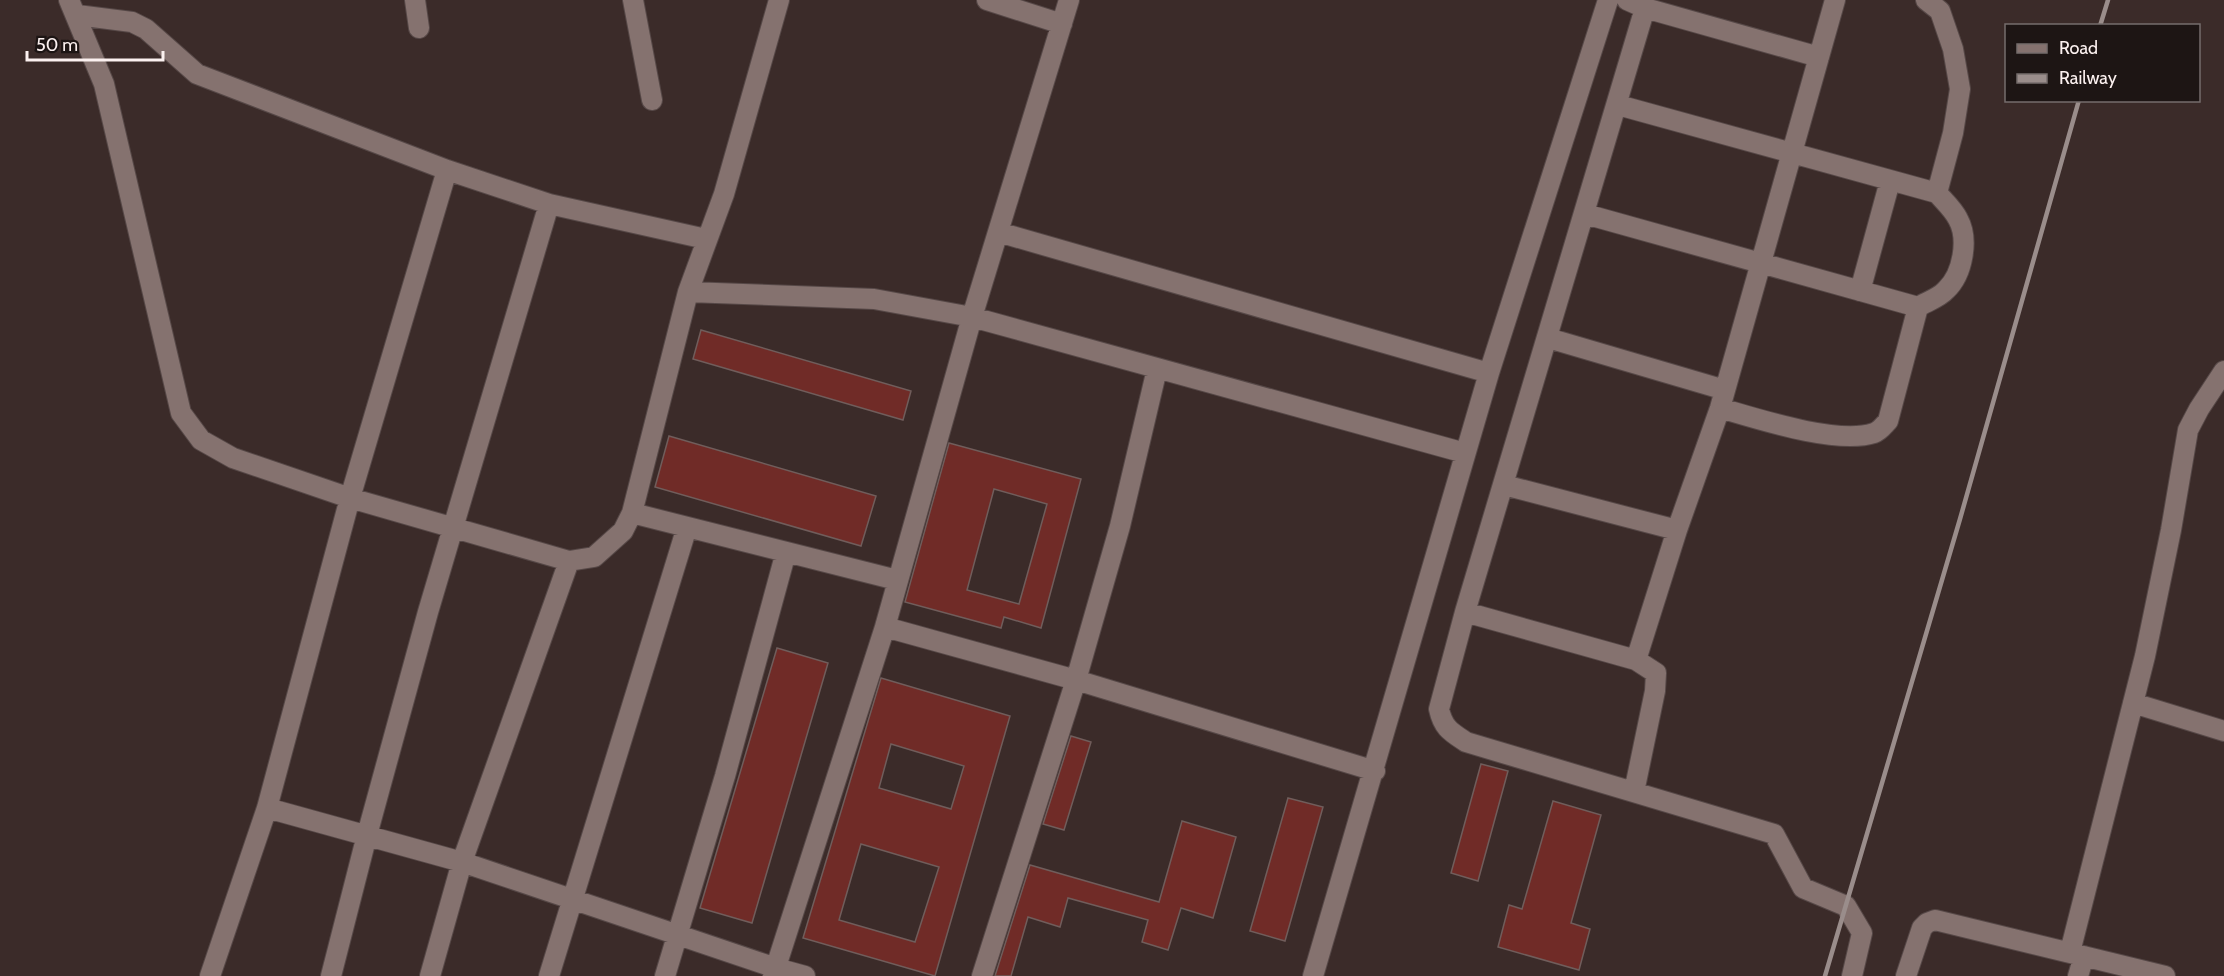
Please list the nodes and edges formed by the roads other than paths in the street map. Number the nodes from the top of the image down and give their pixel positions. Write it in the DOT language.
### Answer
graph roads {
  1 [pos="416,0"];
  2 [pos="633,0"];
  3 [pos="778,0"];
  4 [pos="987,0"];
  5 [pos="1069,0"];
  6 [pos="1608,0"];
  7 [pos="1627,0"];
  8 [pos="1835,0"];
  9 [pos="1926,0"];
  10 [pos="73,7"];
  11 [pos="1645,8"];
  12 [pos="1062,24"];
  13 [pos="419,28"];
  14 [pos="1819,57"];
  15 [pos="652,100"];
  16 [pos="1618,105"];
  17 [pos="1792,154"];
  18 [pos="447,170"];
  19 [pos="1890,181"];
  20 [pos="1937,193"];
  21 [pos="549,204"];
  22 [pos="1585,214"];
  23 [pos="998,232"];
  24 [pos="706,239"];
  25 [pos="1761,263"];
  26 [pos="1860,291"];
  27 [pos="688,292"];
  28 [pos="1918,308"];
  29 [pos="972,317"];
  30 [pos="1548,338"];
  31 [pos="1157,369"];
  32 [pos="2224,371"];
  33 [pos="1489,373"];
  34 [pos="1722,399"];
  35 [pos="1466,453"];
  36 [pos="1504,485"];
  37 [pos="350,498"];
  38 [pos="633,513"];
  39 [pos="687,527"];
  40 [pos="453,528"];
  41 [pos="1677,530"];
  42 [pos="786,552"];
  43 [pos="569,561"];
  44 [pos="897,580"];
  45 [pos="1465,612"];
  46 [pos="885,627"];
  47 [pos="1636,660"];
  48 [pos="1076,680"];
  49 [pos="2133,703"];
  50 [pos="2224,731"];
  51 [pos="1375,771"];
  52 [pos="1634,792"];
  53 [pos="267,808"];
  54 [pos="367,835"];
  55 [pos="462,862"];
  56 [pos="572,899"];
  57 [pos="677,935"];
  58 [pos="2077,954"];
  59 [pos="774,972"];
  60 [pos="210,976"];
  61 [pos="331,976"];
  62 [pos="430,976"];
  63 [pos="549,976"];
  64 [pos="665,976"];
  65 [pos="805,976"];
  66 [pos="982,976"];
  67 [pos="1313,976"];
  68 [pos="1852,976"];
  69 [pos="1906,976"];
  70 [pos="2078,976"];
  71 [pos="2165,976"];
  1 -- 13 [label="street"];
  2 -- 15 [label="street"];
  3 -- 24 [label="street"];
  4 -- 12 [label="street"];
  5 -- 12 [label="street"];
  6 -- 33 [label="street"];
  7 -- 11 [label="street"];
  8 -- 14 [label="street"];
  9 -- 20 [label="street"];
  10 -- 18 [label="street"];
  10 -- 37 [label="street"];
  11 -- 14 [label="street"];
  11 -- 16 [label="street"];
  12 -- 23 [label="street"];
  14 -- 17 [label="street"];
  16 -- 17 [label="street"];
  16 -- 22 [label="street"];
  17 -- 19 [label="street"];
  17 -- 25 [label="street"];
  18 -- 21 [label="street"];
  18 -- 37 [label="street"];
  19 -- 20 [label="street"];
  19 -- 26 [label="street"];
  20 -- 28 [label="street"];
  21 -- 24 [label="street"];
  21 -- 40 [label="street"];
  22 -- 25 [label="street"];
  22 -- 30 [label="street"];
  23 -- 29 [label="street"];
  23 -- 33 [label="street"];
  24 -- 27 [label="street"];
  25 -- 26 [label="street"];
  25 -- 34 [label="street"];
  26 -- 28 [label="street"];
  27 -- 29 [label="street"];
  27 -- 38 [label="street"];
  28 -- 34 [label="street"];
  29 -- 31 [label="street"];
  29 -- 44 [label="street"];
  30 -- 34 [label="street"];
  30 -- 36 [label="street"];
  31 -- 35 [label="street"];
  31 -- 48 [label="street"];
  32 -- 49 [label="street"];
  33 -- 35 [label="street"];
  34 -- 41 [label="street"];
  35 -- 51 [label="street"];
  36 -- 41 [label="street"];
  36 -- 45 [label="street"];
  37 -- 40 [label="street"];
  37 -- 53 [label="street"];
  38 -- 39 [label="street"];
  38 -- 43 [label="street"];
  39 -- 42 [label="street"];
  39 -- 56 [label="street"];
  40 -- 43 [label="street"];
  40 -- 54 [label="street"];
  41 -- 47 [label="street"];
  42 -- 44 [label="street"];
  42 -- 57 [label="street"];
  43 -- 55 [label="street"];
  44 -- 46 [label="street"];
  45 -- 47 [label="street"];
  45 -- 52 [label="street"];
  46 -- 48 [label="street"];
  46 -- 59 [label="street"];
  47 -- 52 [label="street"];
  48 -- 51 [label="street"];
  48 -- 66 [label="street"];
  49 -- 50 [label="street"];
  49 -- 58 [label="street"];
  51 -- 67 [label="street"];
  52 -- 68 [label="street"];
  53 -- 54 [label="street"];
  53 -- 60 [label="street"];
  54 -- 55 [label="street"];
  54 -- 61 [label="street"];
  55 -- 56 [label="street"];
  55 -- 62 [label="street"];
  56 -- 57 [label="street"];
  56 -- 63 [label="street"];
  57 -- 59 [label="street"];
  57 -- 64 [label="street"];
  58 -- 69 [label="street"];
  58 -- 70 [label="street"];
  58 -- 71 [label="street"];
  59 -- 65 [label="street"];
}
